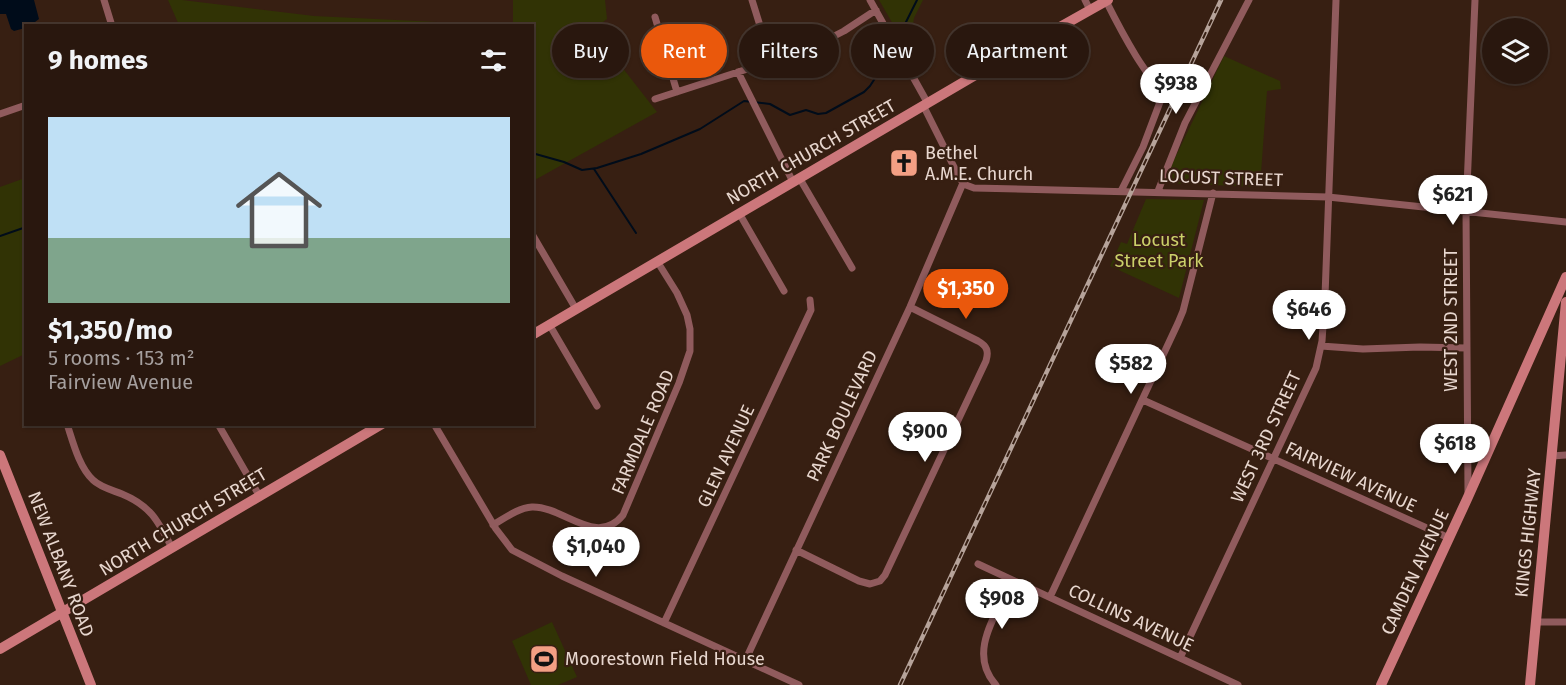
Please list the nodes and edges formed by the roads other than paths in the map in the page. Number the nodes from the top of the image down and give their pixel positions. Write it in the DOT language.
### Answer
graph roads {
  1 [pos="104,0"];
  2 [pos="752,0"];
  3 [pos="870,0"];
  4 [pos="1249,0"];
  5 [pos="1336,0"];
  6 [pos="1475,0"];
  7 [pos="1107,1"];
  8 [pos="1087,5"];
  9 [pos="876,10"];
  10 [pos="655,17"];
  11 [pos="111,24"];
  12 [pos="759,24"];
  13 [pos="839,33"];
  14 [pos="738,72"];
  15 [pos="677,92"];
  16 [pos="655,99"];
  17 [pos="925,104"];
  18 [pos="24,106"];
  19 [pos="0,114"];
  20 [pos="796,180"];
  21 [pos="963,183"];
  22 [pos="1121,191"];
  23 [pos="1158,191"];
  24 [pos="1213,193"];
  25 [pos="1328,197"];
  26 [pos="1466,210"];
  27 [pos="739,213"];
  28 [pos="1566,222"];
  29 [pos="534,237"];
  30 [pos="657,261"];
  31 [pos="852,268"];
  32 [pos="1566,277"];
  33 [pos="784,291"];
  34 [pos="810,300"];
  35 [pos="1566,302"];
  36 [pos="910,307"];
  37 [pos="576,309"];
  38 [pos="549,324"];
  39 [pos="1563,327"];
  40 [pos="534,333"];
  41 [pos="1538,342"];
  42 [pos="1321,346"];
  43 [pos="1466,348"];
  44 [pos="1563,384"];
  45 [pos="1143,400"];
  46 [pos="597,406"];
  47 [pos="68,426"];
  48 [pos="219,426"];
  49 [pos="435,426"];
  50 [pos="363,429"];
  51 [pos="0,455"];
  52 [pos="1566,455"];
  53 [pos="1552,456"];
  54 [pos="1273,458"];
  55 [pos="260,497"];
  56 [pos="1468,497"];
  57 [pos="493,525"];
  58 [pos="1449,538"];
  59 [pos="172,548"];
  60 [pos="796,550"];
  61 [pos="978,564"];
  62 [pos="1012,580"];
  63 [pos="1050,597"];
  64 [pos="62,613"];
  65 [pos="1536,622"];
  66 [pos="1566,622"];
  67 [pos="664,624"];
  68 [pos="0,649"];
  69 [pos="1180,658"];
  70 [pos="745,661"];
  71 [pos="91,685"];
  72 [pos="800,685"];
  73 [pos="996,685"];
  74 [pos="1238,685"];
  75 [pos="1381,685"];
  76 [pos="1530,685"];
  1 -- 11 [label="street"];
  2 -- 12 [label="street"];
  3 -- 9 [label="street"];
  4 -- 23 [label="street"];
  5 -- 25 [label="street, WEST 3RD STREET"];
  6 -- 26 [label="street, WEST 2ND STREET"];
  7 -- 8 [label="main road, NORTH CHURCH STREET"];
  7 -- 22 [label="street"];
  8 -- 17 [label="main road, NORTH CHURCH STREET"];
  9 -- 13 [label="street"];
  9 -- 17 [label="street"];
  10 -- 15 [label="street"];
  14 -- 15 [label="street"];
  14 -- 20 [label="street"];
  15 -- 16 [label="street"];
  17 -- 20 [label="main road, NORTH CHURCH STREET"];
  17 -- 21 [label="street"];
  18 -- 19 [label="street"];
  20 -- 27 [label="main road, NORTH CHURCH STREET"];
  20 -- 31 [label="street"];
  21 -- 22 [label="street, LOCUST STREET"];
  21 -- 36 [label="street, PARK BOULEVARD"];
  22 -- 23 [label="street, LOCUST STREET"];
  23 -- 24 [label="street, LOCUST STREET"];
  24 -- 25 [label="street, LOCUST STREET"];
  24 -- 45 [label="street"];
  25 -- 26 [label="street, LOCUST STREET"];
  25 -- 42 [label="street, WEST 3RD STREET"];
  26 -- 28 [label="street, LOCUST STREET"];
  26 -- 43 [label="street, WEST 2ND STREET"];
  27 -- 30 [label="main road, NORTH CHURCH STREET"];
  27 -- 33 [label="street"];
  29 -- 37 [label="street"];
  30 -- 37 [label="main road, NORTH CHURCH STREET"];
  30 -- 57 [label="street, FARMDALE ROAD"];
  32 -- 41 [label="main road, CAMDEN AVENUE"];
  34 -- 67 [label="street, GLEN AVENUE"];
  35 -- 39 [label="main road, KINGS HIGHWAY"];
  36 -- 60 [label="street, PARK BOULEVARD"];
  36 -- 60 [label="street"];
  37 -- 38 [label="main road, NORTH CHURCH STREET"];
  38 -- 40 [label="main road, NORTH CHURCH STREET"];
  38 -- 46 [label="street"];
  39 -- 41 [label="main road"];
  39 -- 44 [label="main road, KINGS HIGHWAY"];
  41 -- 56 [label="main road, CAMDEN AVENUE"];
  42 -- 43 [label="street"];
  42 -- 54 [label="street, WEST 3RD STREET"];
  43 -- 56 [label="street, WEST 2ND STREET"];
  44 -- 53 [label="main road, KINGS HIGHWAY"];
  45 -- 54 [label="street, FAIRVIEW AVENUE"];
  45 -- 63 [label="street"];
  47 -- 59 [label="street"];
  48 -- 55 [label="street"];
  49 -- 57 [label="street"];
  50 -- 55 [label="main road, NORTH CHURCH STREET"];
  51 -- 64 [label="main road, NEW ALBANY ROAD"];
  52 -- 53 [label="street"];
  53 -- 65 [label="main road, KINGS HIGHWAY"];
  54 -- 58 [label="street, FAIRVIEW AVENUE"];
  54 -- 69 [label="street, WEST 3RD STREET"];
  55 -- 59 [label="main road, NORTH CHURCH STREET"];
  56 -- 58 [label="main road, CAMDEN AVENUE"];
  57 -- 67 [label="street"];
  58 -- 75 [label="main road, CAMDEN AVENUE"];
  59 -- 64 [label="main road, NORTH CHURCH STREET"];
  60 -- 70 [label="street, PARK BOULEVARD"];
  61 -- 62 [label="street, COLLINS AVENUE"];
  62 -- 63 [label="street, COLLINS AVENUE"];
  62 -- 73 [label="street"];
  63 -- 69 [label="street, COLLINS AVENUE"];
  64 -- 68 [label="main road, NORTH CHURCH STREET"];
  64 -- 71 [label="main road, NEW ALBANY ROAD"];
  65 -- 66 [label="street"];
  65 -- 76 [label="main road, KINGS HIGHWAY"];
  67 -- 70 [label="street"];
  69 -- 74 [label="street, COLLINS AVENUE"];
  70 -- 72 [label="street"];
}
